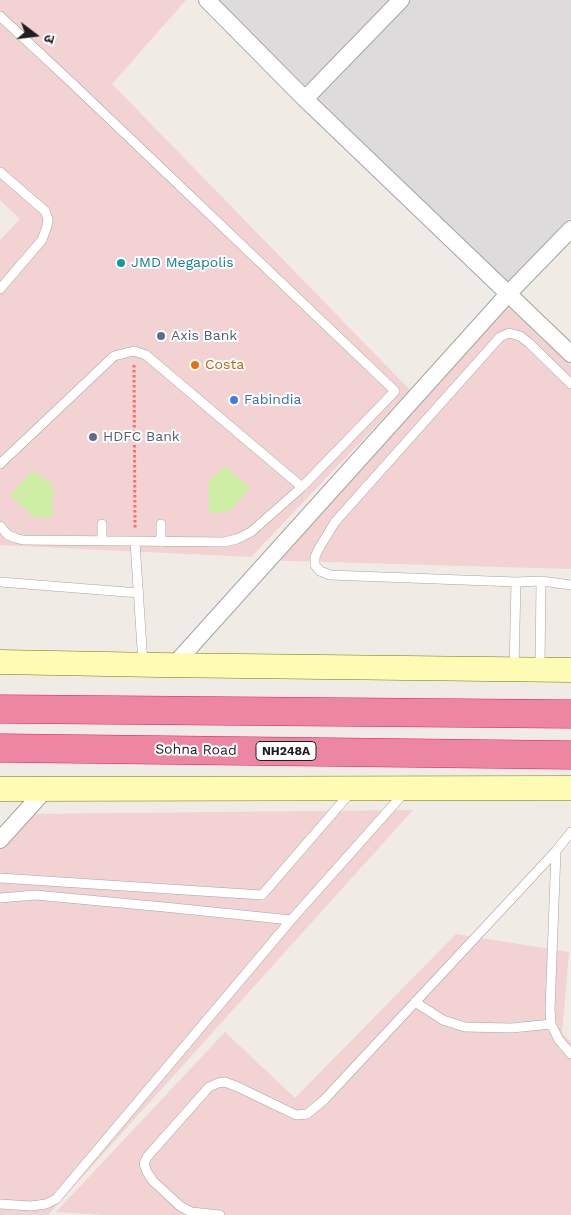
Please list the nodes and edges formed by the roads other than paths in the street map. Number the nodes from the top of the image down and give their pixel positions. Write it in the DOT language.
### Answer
graph roads {
  1 [pos="207,0"];
  2 [pos="401,0"];
  3 [pos="0,16"];
  4 [pos="305,99"];
  5 [pos="0,172"];
  6 [pos="571,229"];
  7 [pos="0,289"];
  8 [pos="508,294"];
  9 [pos="571,354"];
  10 [pos="571,384"];
  11 [pos="0,464"];
  12 [pos="302,487"];
  13 [pos="102,524"];
  14 [pos="161,524"];
  15 [pos="0,526"];
  16 [pos="102,541"];
  17 [pos="135,542"];
  18 [pos="161,542"];
  19 [pos="541,581"];
  20 [pos="0,582"];
  21 [pos="516,582"];
  22 [pos="571,585"];
  23 [pos="139,593"];
  24 [pos="0,662"];
  25 [pos="143,665"];
  26 [pos="174,665"];
  27 [pos="514,669"];
  28 [pos="540,669"];
  29 [pos="571,670"];
  30 [pos="0,709"];
  31 [pos="571,714"];
  32 [pos="0,748"];
  33 [pos="571,755"];
  34 [pos="355,788"];
  35 [pos="408,788"];
  36 [pos="571,788"];
  37 [pos="0,789"];
  38 [pos="46,789"];
  39 [pos="571,832"];
  40 [pos="0,840"];
  41 [pos="556,851"];
  42 [pos="0,878"];
  43 [pos="0,898"];
  44 [pos="291,920"];
  45 [pos="415,1002"];
  46 [pos="550,1024"];
  47 [pos="571,1054"];
  48 [pos="0,1204"];
  49 [pos="220,1215"];
  1 -- 4 [label="street"];
  2 -- 4 [label="street"];
  3 -- 12 [label="lane"];
  4 -- 8 [label="street"];
  5 -- 7 [label="lane"];
  6 -- 8 [label="street"];
  8 -- 9 [label="street"];
  8 -- 26 [label="street"];
  10 -- 21 [label="lane"];
  11 -- 12 [label="lane"];
  12 -- 18 [label="lane"];
  13 -- 16 [label="lane"];
  14 -- 18 [label="lane"];
  15 -- 16 [label="lane"];
  16 -- 17 [label="lane"];
  17 -- 18 [label="lane"];
  17 -- 23 [label="lane"];
  19 -- 21 [label="lane"];
  19 -- 22 [label="lane"];
  19 -- 28 [label="lane"];
  20 -- 23 [label="lane"];
  21 -- 27 [label="lane"];
  23 -- 25 [label="lane"];
  24 -- 25 [label="main road"];
  25 -- 26 [label="main road"];
  26 -- 27 [label="main road"];
  27 -- 28 [label="main road"];
  28 -- 29 [label="main road"];
  30 -- 31 [label="highway"];
  32 -- 33 [label="highway, Sohna Road / NH248A"];
  34 -- 35 [label="main road"];
  34 -- 38 [label="main road"];
  34 -- 42 [label="lane"];
  35 -- 36 [label="main road"];
  35 -- 44 [label="lane"];
  37 -- 38 [label="main road"];
  38 -- 40 [label="street"];
  39 -- 41 [label="lane"];
  41 -- 45 [label="lane"];
  41 -- 46 [label="lane"];
  43 -- 44 [label="lane"];
  44 -- 48 [label="lane"];
  45 -- 46 [label="lane"];
  45 -- 49 [label="lane"];
  46 -- 47 [label="lane"];
}
